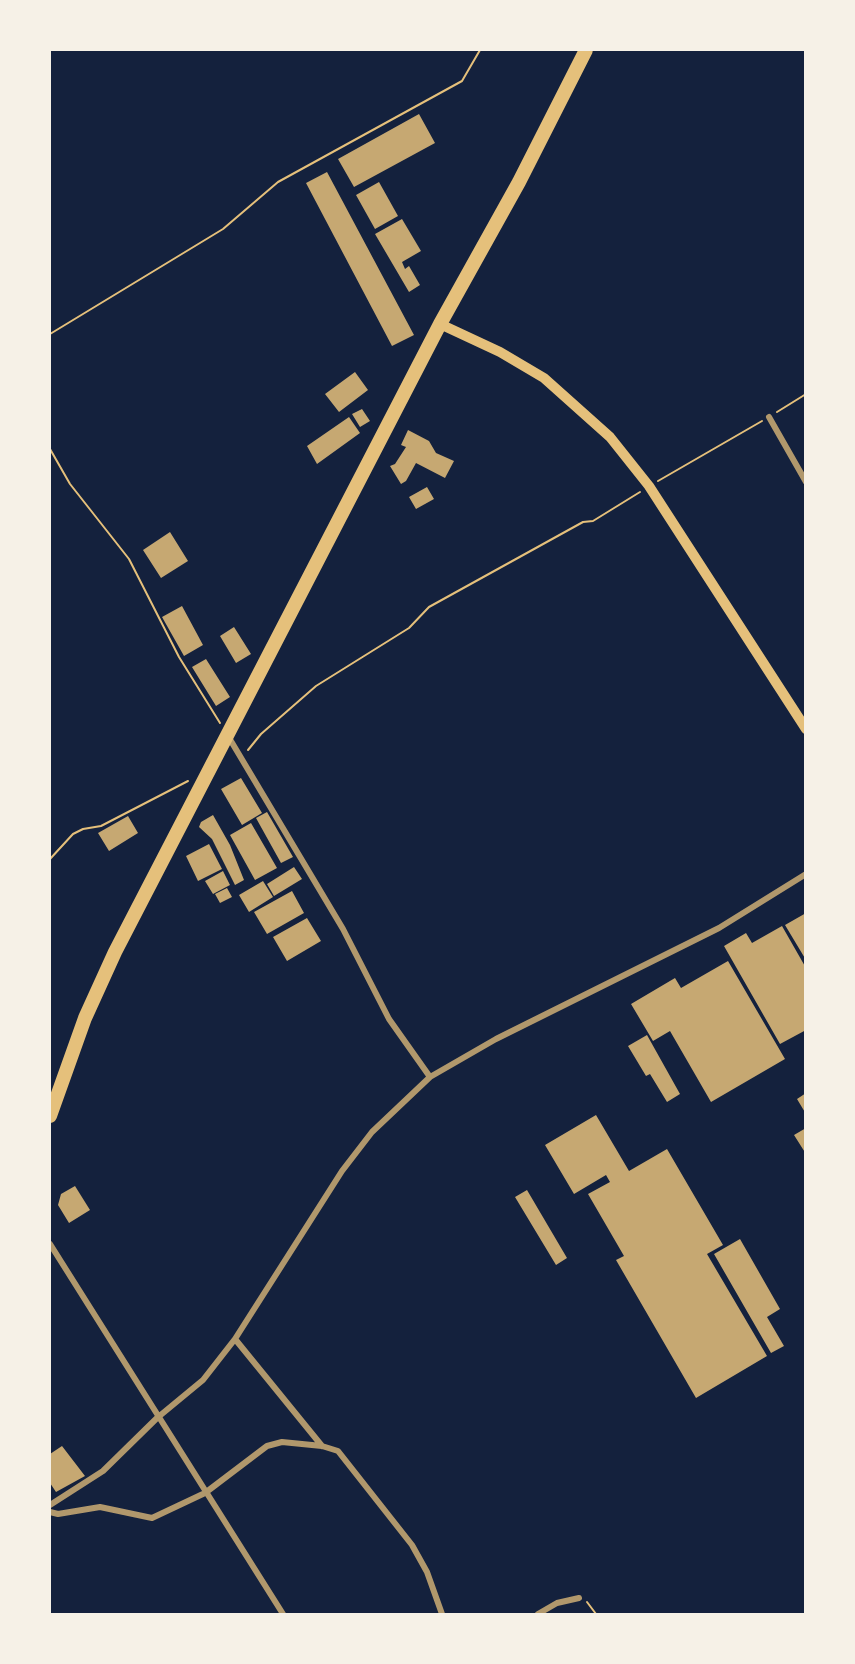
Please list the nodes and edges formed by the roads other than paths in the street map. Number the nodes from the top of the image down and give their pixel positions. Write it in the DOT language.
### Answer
graph roads {
  1 [pos="586,50"];
  2 [pos="440,324"];
  3 [pos="769,417"];
  4 [pos="806,482"];
  5 [pos="806,729"];
  6 [pos="228,736"];
  7 [pos="806,874"];
  8 [pos="430,1077"];
  9 [pos="50,1116"];
  10 [pos="50,1244"];
  11 [pos="236,1339"];
  12 [pos="158,1418"];
  13 [pos="322,1446"];
  14 [pos="205,1493"];
  15 [pos="50,1505"];
  16 [pos="50,1512"];
  17 [pos="579,1598"];
  18 [pos="283,1614"];
  19 [pos="442,1614"];
  20 [pos="538,1614"];
  1 -- 2 [label="highway"];
  2 -- 5 [label="main road"];
  2 -- 6 [label="highway"];
  3 -- 4 [label="street"];
  6 -- 8 [label="street"];
  6 -- 9 [label="highway"];
  7 -- 8 [label="street"];
  8 -- 11 [label="street"];
  10 -- 12 [label="street"];
  11 -- 12 [label="street"];
  11 -- 13 [label="street"];
  12 -- 14 [label="street"];
  12 -- 15 [label="street"];
  13 -- 14 [label="street"];
  13 -- 19 [label="street"];
  14 -- 16 [label="street"];
  14 -- 18 [label="street"];
  17 -- 20 [label="street"];
}
